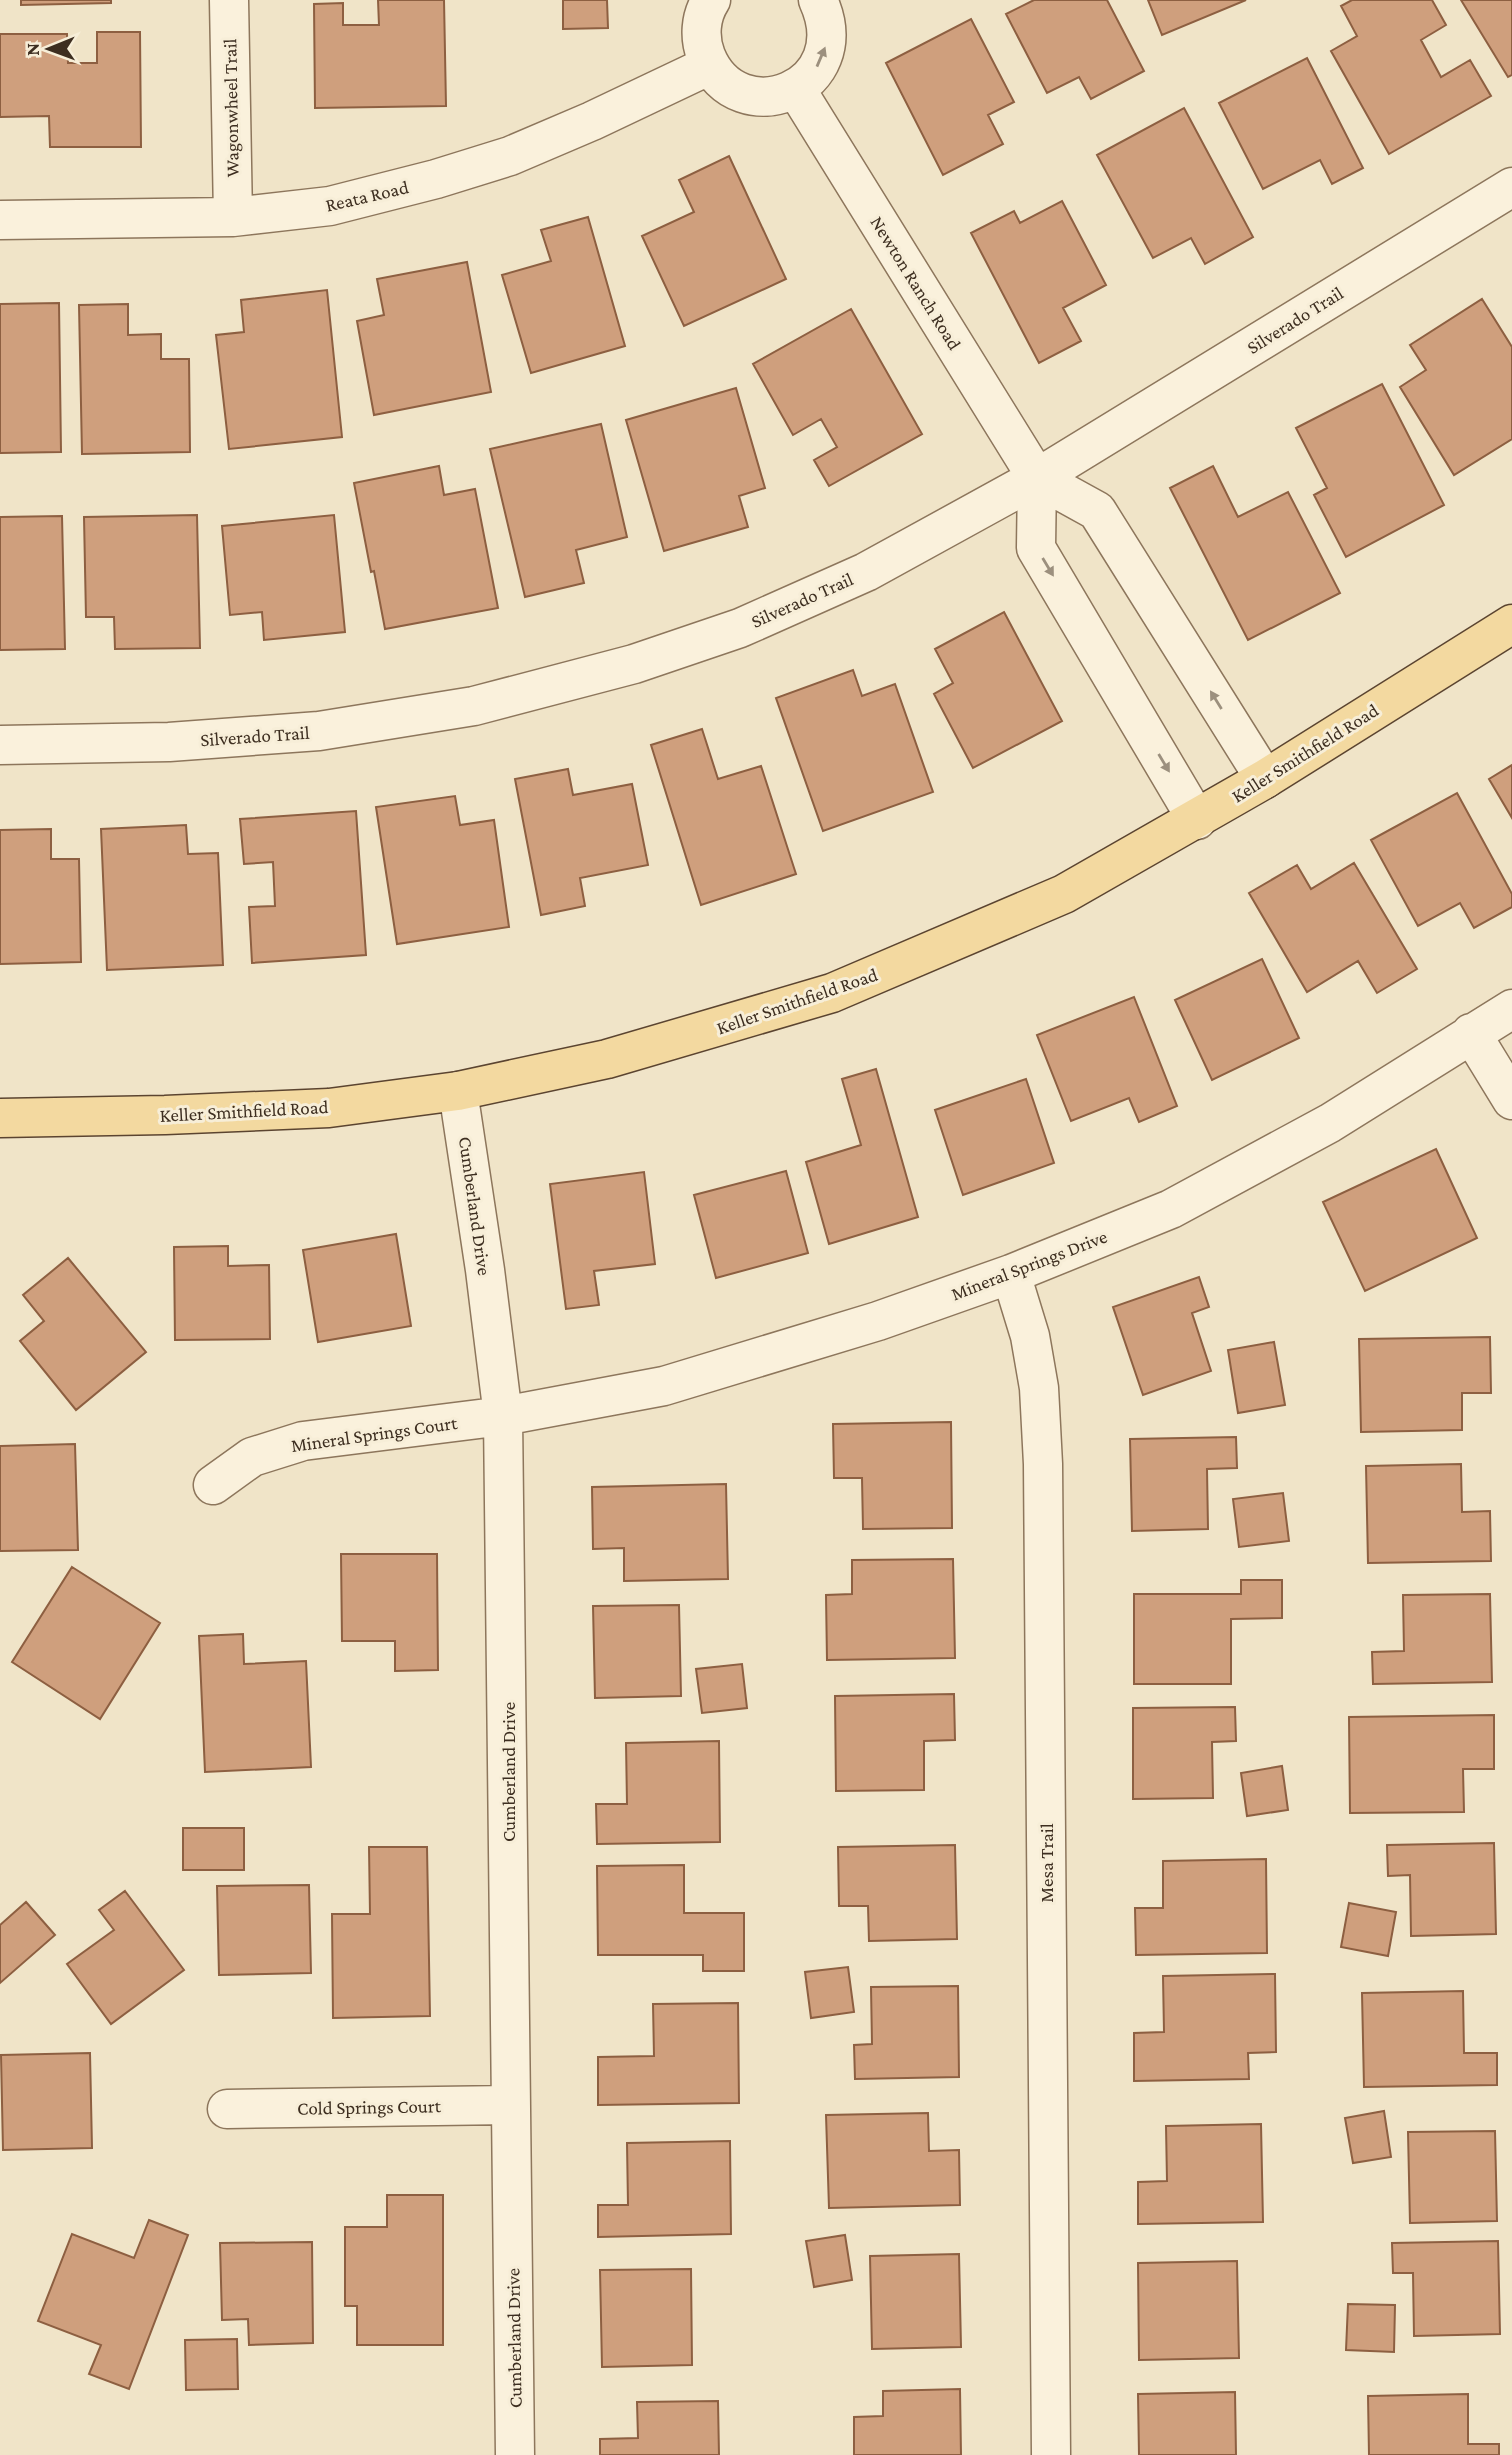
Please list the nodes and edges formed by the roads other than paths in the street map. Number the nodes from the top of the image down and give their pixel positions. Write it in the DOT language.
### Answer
graph roads {
  1 [pos="229,0"];
  2 [pos="711,0"];
  3 [pos="818,0"];
  4 [pos="710,65"];
  5 [pos="796,89"];
  6 [pos="1512,187"];
  7 [pos="233,217"];
  8 [pos="0,220"];
  9 [pos="1037,478"];
  10 [pos="1512,624"];
  11 [pos="0,745"];
  12 [pos="1265,779"];
  13 [pos="1197,820"];
  14 [pos="1512,1009"];
  15 [pos="1471,1033"];
  16 [pos="458,1091"];
  17 [pos="1512,1100"];
  18 [pos="0,1118"];
  19 [pos="1011,1274"];
  20 [pos="503,1416"];
  21 [pos="213,1485"];
  22 [pos="510,2105"];
  23 [pos="227,2109"];
  24 [pos="515,2455"];
  25 [pos="1051,2455"];
  1 -- 7 [label="street, Wagonwheel Trail"];
  2 -- 4 [label="street"];
  5 -- 3 [label="street, one-way"];
  4 -- 5 [label="street"];
  4 -- 7 [label="street, Reata Road"];
  5 -- 9 [label="street, Newton Ranch Road"];
  6 -- 9 [label="street, Silverado Trail"];
  7 -- 8 [label="street, Reata Road"];
  9 -- 11 [label="street, Silverado Trail"];
  12 -- 9 [label="street, Newton Ranch Road, one-way"];
  9 -- 13 [label="street, one-way"];
  10 -- 12 [label="main road, Keller Smithfield Road"];
  12 -- 13 [label="main road, Keller Smithfield Road"];
  13 -- 16 [label="main road, Keller Smithfield Road"];
  14 -- 15 [label="street, Mineral Springs Drive"];
  15 -- 17 [label="street"];
  15 -- 19 [label="street, Mineral Springs Drive"];
  16 -- 18 [label="main road, Keller Smithfield Road"];
  16 -- 20 [label="street, Cumberland Drive"];
  19 -- 20 [label="street, Mineral Springs Drive"];
  19 -- 25 [label="street, Mesa Trail"];
  20 -- 21 [label="street, Mineral Springs Court"];
  20 -- 22 [label="street, Cumberland Drive"];
  22 -- 23 [label="street, Cold Springs Court"];
  22 -- 24 [label="street, Cumberland Drive"];
}
